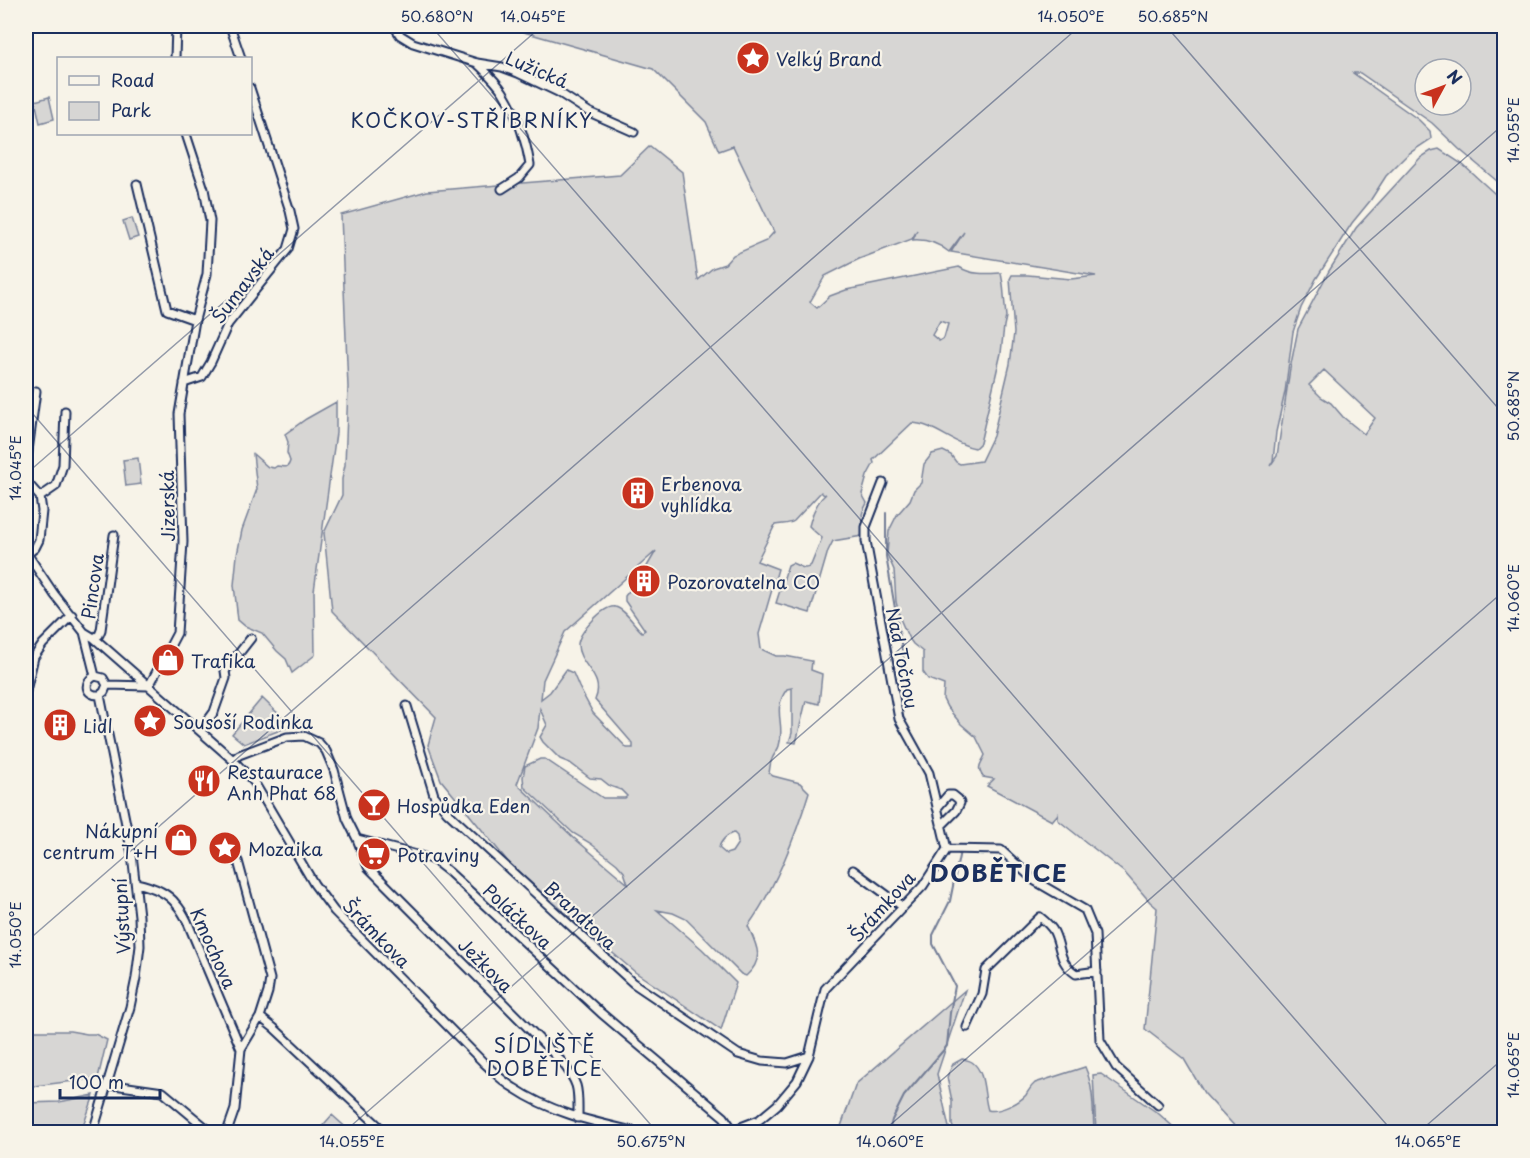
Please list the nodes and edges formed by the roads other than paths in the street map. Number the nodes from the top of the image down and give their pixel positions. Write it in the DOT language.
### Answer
graph roads {
  1 [pos="176,26"];
  2 [pos="230,26"];
  3 [pos="394,26"];
  4 [pos="174,57"];
  5 [pos="241,57"];
  6 [pos="477,63"];
  7 [pos="252,94"];
  8 [pos="634,132"];
  9 [pos="186,135"];
  10 [pos="137,184"];
  11 [pos="502,189"];
  12 [pos="195,320"];
  13 [pos="184,383"];
  14 [pos="36,391"];
  15 [pos="65,411"];
  16 [pos="26,466"];
  17 [pos="26,481"];
  18 [pos="883,483"];
  19 [pos="40,497"];
  20 [pos="114,535"];
  21 [pos="26,553"];
  22 [pos="72,615"];
  23 [pos="84,632"];
  24 [pos="94,638"];
  25 [pos="251,638"];
  26 [pos="95,676"];
  27 [pos="107,686"];
  28 [pos="149,686"];
  29 [pos="26,691"];
  30 [pos="100,695"];
  31 [pos="407,706"];
  32 [pos="200,730"];
  33 [pos="233,760"];
  34 [pos="937,808"];
  35 [pos="941,826"];
  36 [pos="357,838"];
  37 [pos="947,849"];
  38 [pos="238,861"];
  39 [pos="853,870"];
  40 [pos="136,883"];
  41 [pos="903,907"];
  42 [pos="1097,971"];
  43 [pos="260,1017"];
  44 [pos="966,1027"];
  45 [pos="241,1048"];
  46 [pos="809,1056"];
  47 [pos="107,1084"];
  48 [pos="1158,1105"];
  49 [pos="578,1118"];
  50 [pos="730,1131"];
  51 [pos="93,1132"];
  52 [pos="211,1132"];
  53 [pos="227,1132"];
  54 [pos="385,1132"];
  55 [pos="637,1132"];
  1 -- 4 [label="street"];
  2 -- 5 [label="street"];
  3 -- 6 [label="street, Lužická"];
  6 -- 8 [label="street, Lužická"];
  6 -- 11 [label="street"];
  7 -- 13 [label="street, Šumavská"];
  9 -- 12 [label="street, Jizerská"];
  10 -- 12 [label="street"];
  12 -- 13 [label="street, Jizerská"];
  13 -- 28 [label="street, Jizerská"];
  14 -- 16 [label="street"];
  15 -- 19 [label="street"];
  17 -- 19 [label="street"];
  18 -- 34 [label="street, Nad Točnou"];
  19 -- 21 [label="street"];
  20 -- 24 [label="street, Pincova"];
  21 -- 22 [label="street"];
  22 -- 23 [label="street"];
  22 -- 29 [label="street"];
  23 -- 24 [label="street, Šrámkova"];
  23 -- 26 [label="street"];
  24 -- 28 [label="street, Šrámkova"];
  25 -- 32 [label="street"];
  26 -- 27 [label="street"];
  26 -- 30 [label="street"];
  27 -- 28 [label="street"];
  27 -- 30 [label="street"];
  28 -- 32 [label="street, Šrámkova"];
  30 -- 40 [label="street, Výstupní"];
  31 -- 46 [label="street, Brandtova"];
  32 -- 33 [label="street, Šrámkova"];
  33 -- 36 [label="street"];
  33 -- 49 [label="street, Šrámkova"];
  34 -- 35 [label="street, Nad Točnou"];
  34 -- 35 [label="street"];
  35 -- 37 [label="street, Nad Točnou"];
  36 -- 49 [label="street, Ježkova"];
  36 -- 50 [label="street, Poláčkova"];
  37 -- 41 [label="street, Šrámkova"];
  37 -- 42 [label="street"];
  38 -- 43 [label="street, Kmochova"];
  39 -- 41 [label="street"];
  40 -- 45 [label="street, Kmochova"];
  40 -- 47 [label="street, Výstupní"];
  41 -- 46 [label="street, Šrámkova"];
  42 -- 44 [label="street"];
  42 -- 48 [label="street"];
  43 -- 45 [label="street, Kmochova"];
  43 -- 54 [label="street"];
  45 -- 53 [label="street, Kmochova"];
  46 -- 50 [label="street, Šrámkova"];
  47 -- 51 [label="street, Výstupní"];
  47 -- 52 [label="street"];
  49 -- 55 [label="street, Šrámkova"];
}
